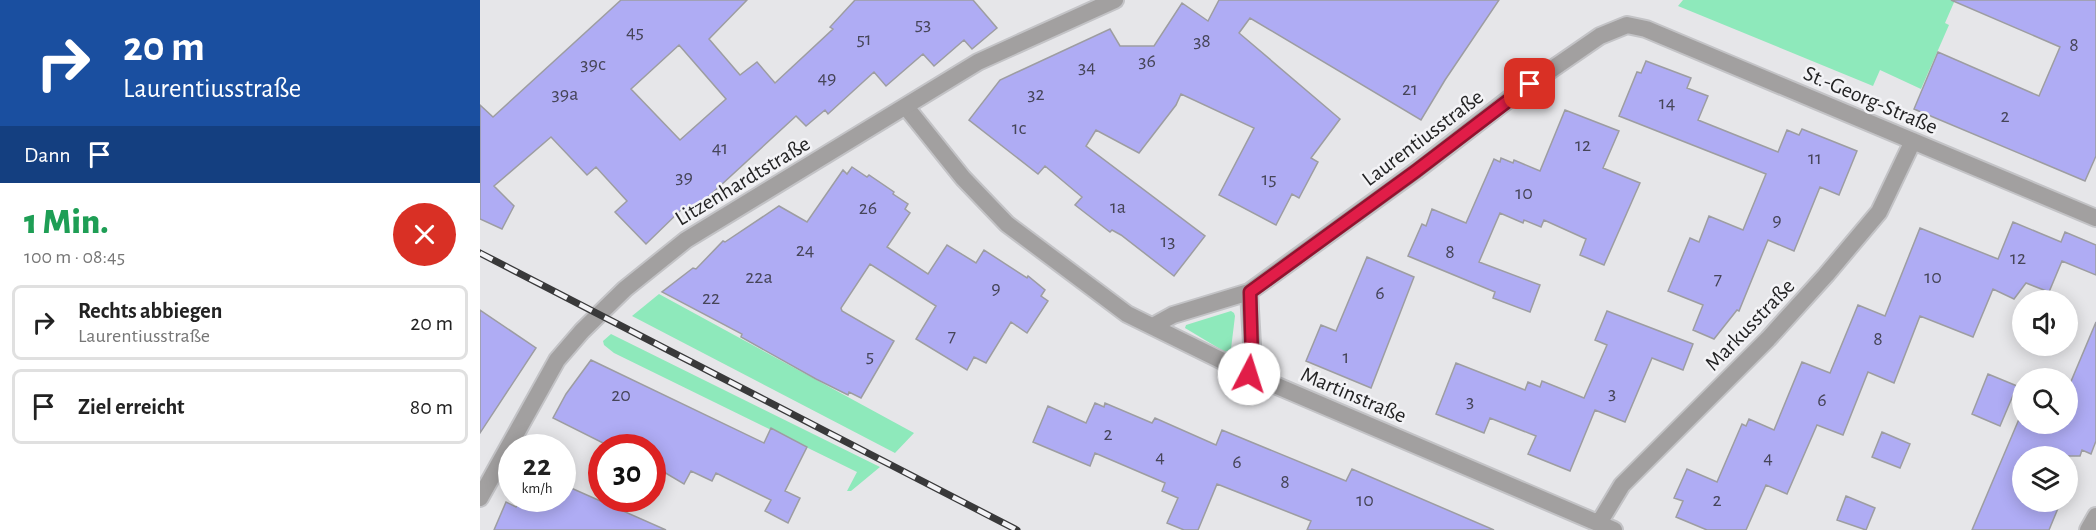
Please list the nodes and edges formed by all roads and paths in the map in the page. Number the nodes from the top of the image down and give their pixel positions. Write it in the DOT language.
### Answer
graph roads {
  1 [pos="1115,0"];
  2 [pos="1627,25"];
  3 [pos="906,106"];
  4 [pos="1913,141"];
  5 [pos="2096,218"];
  6 [pos="1250,292"];
  7 [pos="1153,326"];
  8 [pos="1249,374"];
  9 [pos="480,498"];
  10 [pos="2096,516"];
  11 [pos="1599,523"];
  12 [pos="1614,530"];
  13 [pos="2088,530"];
  1 -- 3 [label="street, Litzenhardtstraße"];
  2 -- 4 [label="street, St.-Georg-Straße"];
  2 -- 6 [label="street, Laurentiusstraße"];
  3 -- 7 [label="street, Martinstraße"];
  3 -- 9 [label="street, Litzenhardtstraße"];
  4 -- 5 [label="street, St.-Georg-Straße"];
  4 -- 11 [label="street, Markusstraße"];
  6 -- 7 [label="street, Laurentiusstraße"];
  6 -- 8 [label="street"];
  7 -- 8 [label="street, Martinstraße"];
  8 -- 11 [label="street, Martinstraße"];
  10 -- 13 [label="street"];
  11 -- 12 [label="street, Martinstraße"];
}
